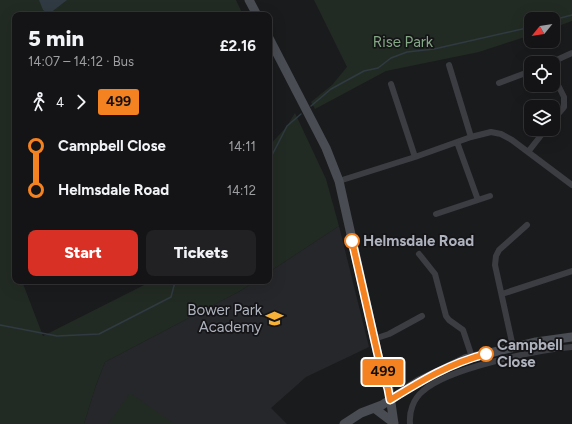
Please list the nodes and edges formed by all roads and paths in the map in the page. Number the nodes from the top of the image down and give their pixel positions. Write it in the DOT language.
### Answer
graph roads {
  1 [pos="249,0"];
  2 [pos="255,12"];
  3 [pos="272,44"];
  4 [pos="572,53"];
  5 [pos="560,58"];
  6 [pos="448,65"];
  7 [pos="524,74"];
  8 [pos="500,83"];
  9 [pos="391,84"];
  10 [pos="560,89"];
  11 [pos="560,112"];
  12 [pos="541,136"];
  13 [pos="471,137"];
  14 [pos="458,142"];
  15 [pos="528,152"];
  16 [pos="415,157"];
  17 [pos="339,181"];
  18 [pos="572,185"];
  19 [pos="490,196"];
  20 [pos="478,200"];
  21 [pos="436,214"];
  22 [pos="527,225"];
  23 [pos="419,254"];
  24 [pos="572,271"];
  25 [pos="502,294"];
  26 [pos="422,316"];
  27 [pos="572,337"];
  28 [pos="374,339"];
  29 [pos="513,347"];
  30 [pos="572,347"];
  31 [pos="472,357"];
  32 [pos="390,400"];
  33 [pos="374,408"];
  34 [pos="344,424"];
  35 [pos="394,424"];
  36 [pos="410,424"];
  1 -- 2 [label="street"];
  3 -- 17 [label="street"];
  4 -- 5 [label="street"];
  6 -- 13 [label="street"];
  7 -- 8 [label="street"];
  9 -- 16 [label="street"];
  10 -- 11 [label="street"];
  12 -- 15 [label="street"];
  13 -- 14 [label="street"];
  13 -- 15 [label="street"];
  14 -- 16 [label="street"];
  14 -- 20 [label="street"];
  15 -- 18 [label="street"];
  16 -- 17 [label="street"];
  17 -- 28 [label="street"];
  19 -- 20 [label="street"];
  20 -- 21 [label="street"];
  22 -- 25 [label="street"];
  23 -- 31 [label="street"];
  24 -- 25 [label="street"];
  25 -- 29 [label="street"];
  26 -- 28 [label="street"];
  27 -- 29 [label="street"];
  28 -- 32 [label="street"];
  29 -- 31 [label="street"];
  30 -- 36 [label="street"];
  31 -- 32 [label="street"];
  32 -- 33 [label="street"];
  32 -- 35 [label="street"];
  33 -- 34 [label="street"];
  33 -- 35 [label="street"];
}
